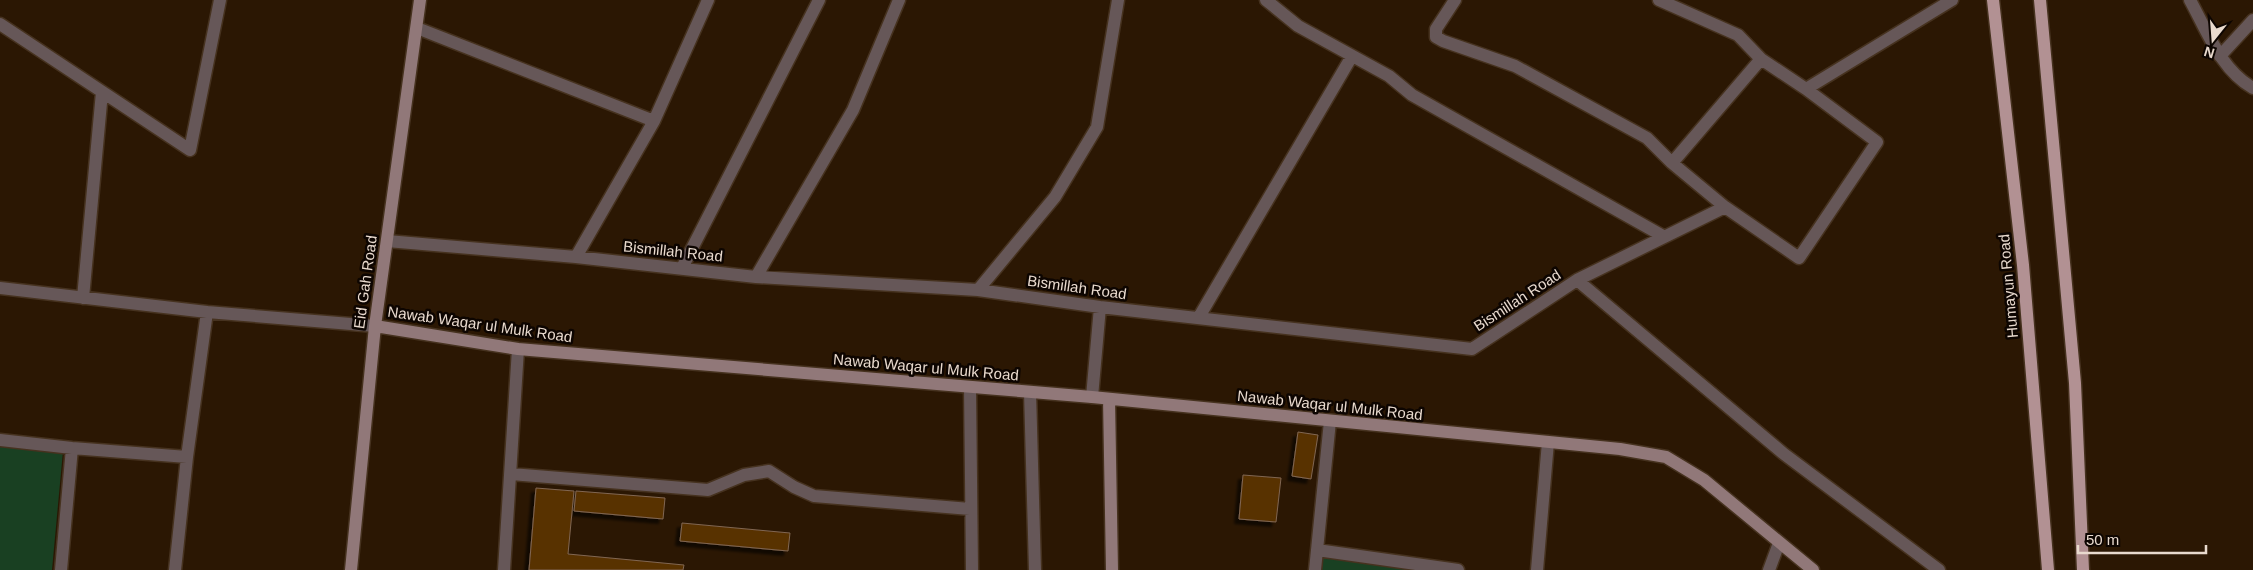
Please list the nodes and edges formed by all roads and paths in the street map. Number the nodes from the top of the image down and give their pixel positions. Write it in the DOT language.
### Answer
graph roads {
  1 [pos="220,0"];
  2 [pos="420,0"];
  3 [pos="708,0"];
  4 [pos="819,0"];
  5 [pos="899,0"];
  6 [pos="1118,0"];
  7 [pos="1266,0"];
  8 [pos="1454,0"];
  9 [pos="1658,0"];
  10 [pos="1952,0"];
  11 [pos="1993,0"];
  12 [pos="2040,0"];
  13 [pos="2190,0"];
  14 [pos="2253,20"];
  15 [pos="0,24"];
  16 [pos="417,28"];
  17 [pos="1352,56"];
  18 [pos="2220,56"];
  19 [pos="1761,59"];
  20 [pos="2253,88"];
  21 [pos="1806,89"];
  22 [pos="102,92"];
  23 [pos="654,121"];
  24 [pos="1672,163"];
  25 [pos="1725,207"];
  26 [pos="1663,236"];
  27 [pos="387,241"];
  28 [pos="576,257"];
  29 [pos="682,268"];
  30 [pos="756,277"];
  31 [pos="1577,280"];
  32 [pos="0,288"];
  33 [pos="978,290"];
  34 [pos="83,298"];
  35 [pos="1100,307"];
  36 [pos="207,312"];
  37 [pos="1199,317"];
  38 [pos="375,326"];
  39 [pos="518,349"];
  40 [pos="970,387"];
  41 [pos="1030,392"];
  42 [pos="1092,397"];
  43 [pos="1109,399"];
  44 [pos="1330,421"];
  45 [pos="0,440"];
  46 [pos="1548,442"];
  47 [pos="72,448"];
  48 [pos="188,458"];
  49 [pos="512,474"];
  50 [pos="970,509"];
  51 [pos="1779,543"];
  52 [pos="1317,550"];
  53 [pos="2047,569"];
  54 [pos="61,570"];
  55 [pos="175,570"];
  56 [pos="351,570"];
  57 [pos="504,570"];
  58 [pos="972,570"];
  59 [pos="1035,570"];
  60 [pos="1112,570"];
  61 [pos="1314,570"];
  62 [pos="1458,570"];
  63 [pos="1537,570"];
  64 [pos="1769,570"];
  65 [pos="1813,570"];
  66 [pos="1939,570"];
  67 [pos="2083,570"];
  1 -- 22 [label="street"];
  2 -- 16 [label="street, Eid Gah Road"];
  3 -- 23 [label="street"];
  4 -- 29 [label="street"];
  5 -- 30 [label="street"];
  6 -- 33 [label="street"];
  7 -- 17 [label="street"];
  8 -- 24 [label="street"];
  9 -- 19 [label="street"];
  10 -- 21 [label="street"];
  11 -- 53 [label="main road, Humayun Road"];
  12 -- 67 [label="main road"];
  13 -- 18 [label="street"];
  14 -- 18 [label="street"];
  15 -- 22 [label="street"];
  16 -- 23 [label="street"];
  16 -- 27 [label="street, Eid Gah Road"];
  17 -- 26 [label="street"];
  17 -- 37 [label="street"];
  18 -- 20 [label="street"];
  19 -- 21 [label="street"];
  19 -- 24 [label="street"];
  21 -- 25 [label="street"];
  22 -- 34 [label="street"];
  23 -- 28 [label="street"];
  24 -- 25 [label="street"];
  25 -- 26 [label="street, Bismillah Road"];
  26 -- 31 [label="street, Bismillah Road"];
  27 -- 28 [label="street, Bismillah Road"];
  27 -- 38 [label="street, Eid Gah Road"];
  28 -- 29 [label="street, Bismillah Road"];
  29 -- 30 [label="street, Bismillah Road"];
  30 -- 33 [label="street, Bismillah Road"];
  31 -- 37 [label="street, Bismillah Road"];
  31 -- 66 [label="street"];
  32 -- 34 [label="street, Nawab Waqar ul Mulk Road"];
  33 -- 35 [label="street, Bismillah Road"];
  34 -- 36 [label="street, Nawab Waqar ul Mulk Road"];
  35 -- 37 [label="street, Bismillah Road"];
  35 -- 42 [label="street"];
  36 -- 38 [label="street, Nawab Waqar ul Mulk Road"];
  36 -- 48 [label="street"];
  38 -- 39 [label="street, Nawab Waqar ul Mulk Road"];
  38 -- 56 [label="street, Eid Gah Road"];
  39 -- 40 [label="street, Nawab Waqar ul Mulk Road"];
  39 -- 49 [label="street"];
  40 -- 41 [label="street, Nawab Waqar ul Mulk Road"];
  40 -- 50 [label="street"];
  41 -- 42 [label="street, Nawab Waqar ul Mulk Road"];
  41 -- 59 [label="street"];
  42 -- 43 [label="street, Nawab Waqar ul Mulk Road"];
  43 -- 44 [label="street, Nawab Waqar ul Mulk Road"];
  43 -- 60 [label="street"];
  44 -- 46 [label="street, Nawab Waqar ul Mulk Road"];
  44 -- 52 [label="street"];
  45 -- 47 [label="street"];
  46 -- 51 [label="street, Nawab Waqar ul Mulk Road"];
  46 -- 63 [label="street"];
  47 -- 48 [label="street"];
  47 -- 54 [label="street"];
  48 -- 55 [label="street"];
  49 -- 50 [label="street"];
  49 -- 57 [label="street"];
  50 -- 58 [label="street"];
  51 -- 64 [label="street"];
  51 -- 65 [label="street, Nawab Waqar ul Mulk Road"];
  52 -- 61 [label="street"];
  52 -- 62 [label="street"];
}
